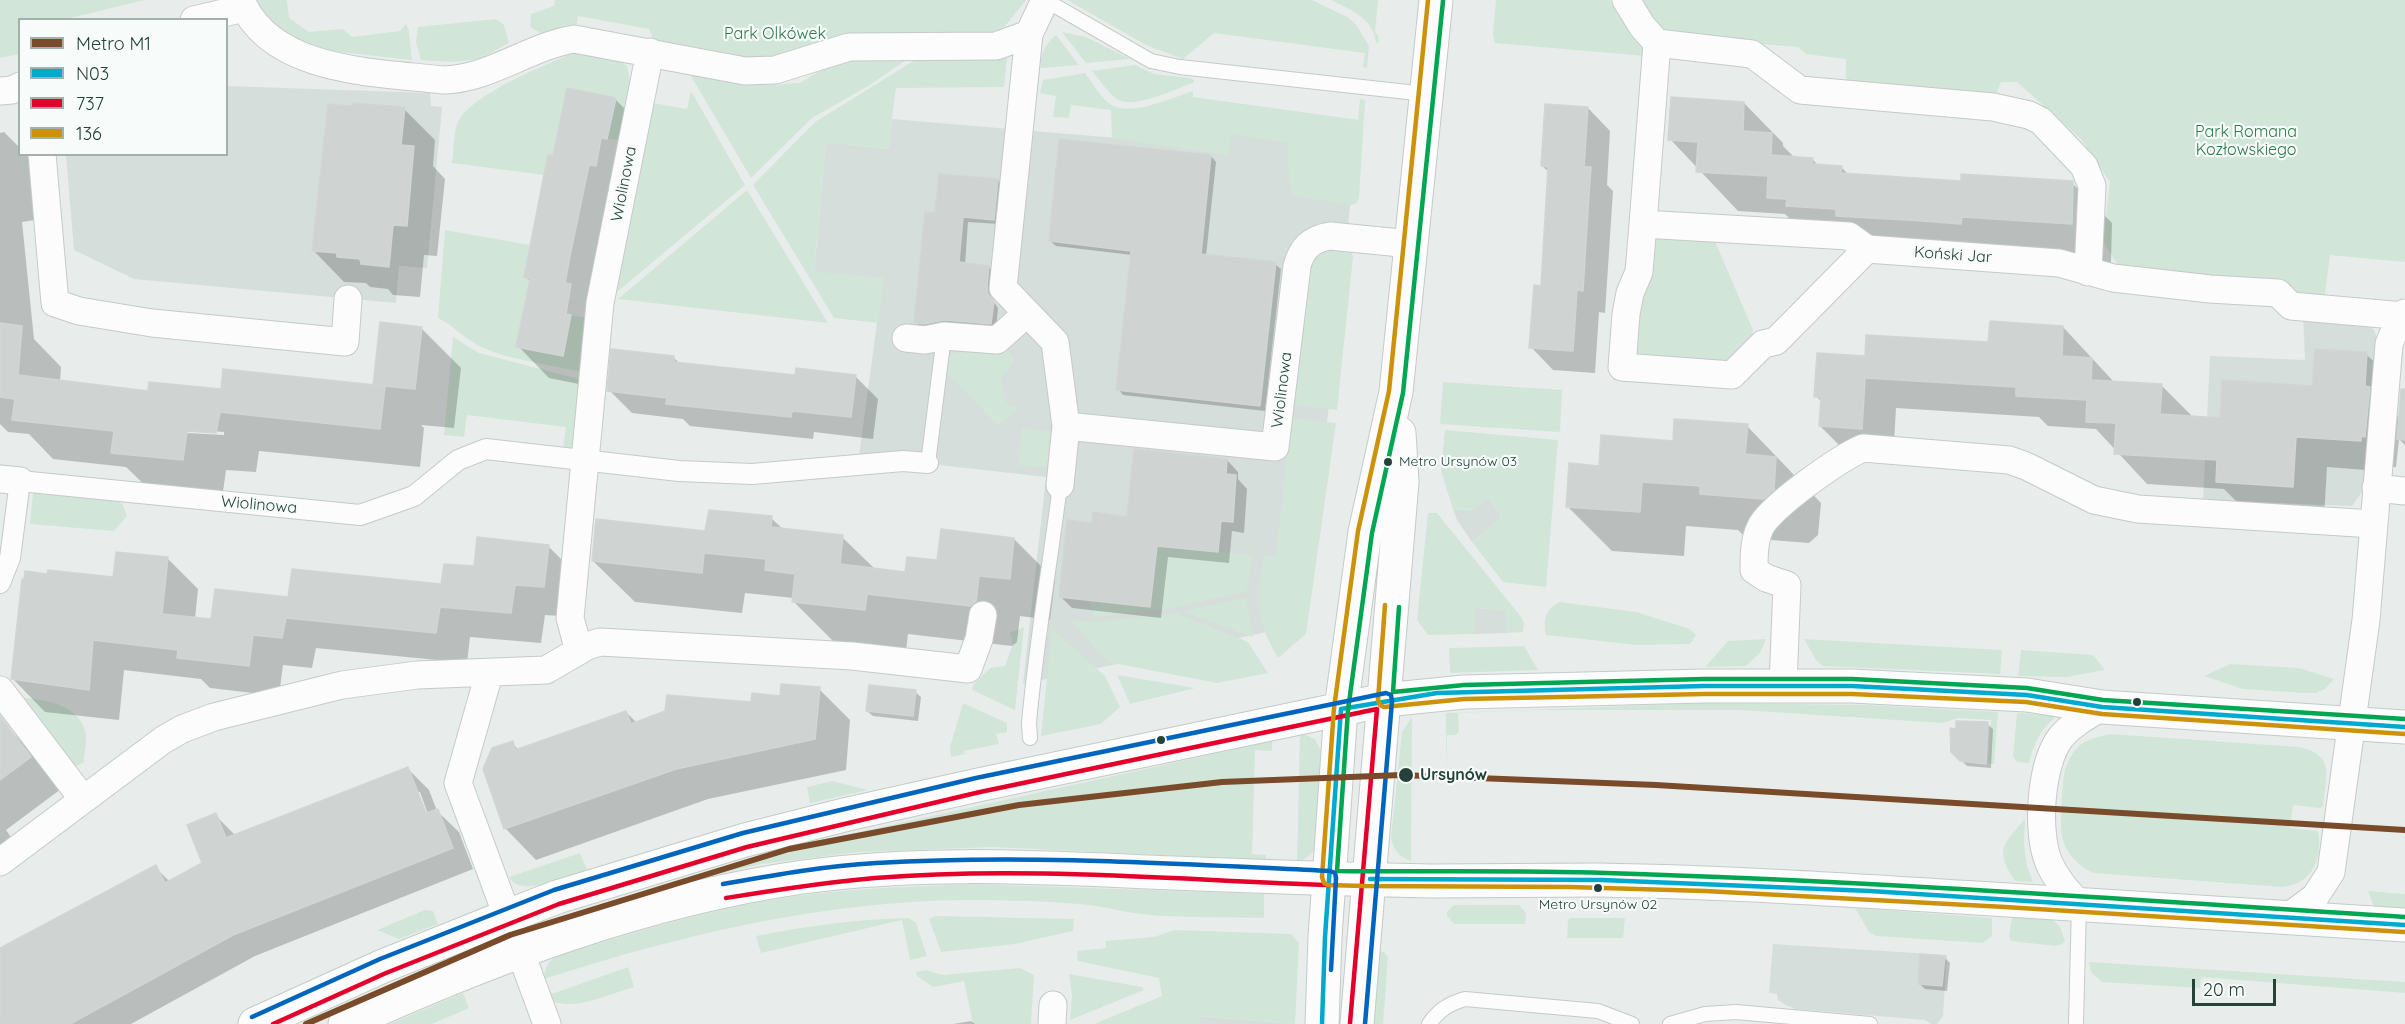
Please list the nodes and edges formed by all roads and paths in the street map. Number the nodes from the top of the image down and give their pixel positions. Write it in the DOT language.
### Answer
graph roads {
  1 [pos="1045,0"];
  2 [pos="1626,0"];
  3 [pos="243,4"];
  4 [pos="1435,13"];
  5 [pos="200,18"];
  6 [pos="1029,34"];
  7 [pos="1657,43"];
  8 [pos="650,52"];
  9 [pos="18,87"];
  10 [pos="0,91"];
  11 [pos="1426,94"];
  12 [pos="42,156"];
  13 [pos="1642,224"];
  14 [pos="1412,244"];
  15 [pos="1867,249"];
  16 [pos="2088,272"];
  17 [pos="348,299"];
  18 [pos="1026,314"];
  19 [pos="2404,315"];
  20 [pos="944,336"];
  21 [pos="906,338"];
  22 [pos="1396,392"];
  23 [pos="1066,426"];
  24 [pos="585,460"];
  25 [pos="928,463"];
  26 [pos="10,480"];
  27 [pos="1059,485"];
  28 [pos="2376,488"];
  29 [pos="2405,491"];
  30 [pos="2373,524"];
  31 [pos="0,583"];
  32 [pos="983,615"];
  33 [pos="579,651"];
  34 [pos="489,674"];
  35 [pos="1783,685"];
  36 [pos="0,690"];
  37 [pos="1385,700"];
  38 [pos="2102,707"];
  39 [pos="1341,708"];
  40 [pos="2350,723"];
  41 [pos="2405,727"];
  42 [pos="1030,738"];
  43 [pos="83,799"];
  44 [pos="0,862"];
  45 [pos="1329,878"];
  46 [pos="1370,879"];
  47 [pos="2079,904"];
  48 [pos="508,916"];
  49 [pos="2288,917"];
  50 [pos="2405,925"];
  51 [pos="521,951"];
  52 [pos="255,1024"];
  53 [pos="345,1024"];
  54 [pos="547,1024"];
  55 [pos="1322,1024"];
  56 [pos="1357,1024"];
  57 [pos="1429,1024"];
  58 [pos="1632,1024"];
  59 [pos="1670,1024"];
  60 [pos="1870,1024"];
  61 [pos="2076,1024"];
  1 -- 6 [label="street"];
  1 -- 11 [label="lane"];
  2 -- 7 [label="street"];
  3 -- 5 [label="street"];
  3 -- 8 [label="street"];
  4 -- 11 [label="main road"];
  6 -- 8 [label="street"];
  6 -- 18 [label="street"];
  7 -- 13 [label="street"];
  7 -- 16 [label="street"];
  8 -- 24 [label="street, Wiolinowa"];
  9 -- 10 [label="street"];
  11 -- 14 [label="main road"];
  12 -- 17 [label="street"];
  13 -- 15 [label="street, Koński Jar"];
  13 -- 15 [label="street"];
  14 -- 22 [label="main road"];
  14 -- 23 [label="street, Wiolinowa"];
  15 -- 16 [label="street, Koński Jar"];
  16 -- 19 [label="street, Koński Jar"];
  18 -- 20 [label="street"];
  18 -- 23 [label="street"];
  19 -- 28 [label="street"];
  20 -- 21 [label="street"];
  20 -- 25 [label="lane"];
  22 -- 37 [label="main road"];
  22 -- 39 [label="main road"];
  23 -- 27 [label="street"];
  24 -- 25 [label="street, Wiolinowa"];
  24 -- 26 [label="street, Wiolinowa"];
  24 -- 33 [label="street, Wiolinowa"];
  26 -- 31 [label="street, Wiolinowa"];
  27 -- 42 [label="lane"];
  28 -- 29 [label="street"];
  28 -- 30 [label="street"];
  30 -- 35 [label="street"];
  30 -- 40 [label="street"];
  32 -- 33 [label="street"];
  33 -- 34 [label="street"];
  34 -- 43 [label="street"];
  34 -- 48 [label="street"];
  35 -- 37 [label="main road"];
  35 -- 38 [label="main road"];
  36 -- 43 [label="street"];
  37 -- 39 [label="main road"];
  37 -- 46 [label="main road"];
  38 -- 40 [label="main road"];
  38 -- 47 [label="street"];
  39 -- 45 [label="main road"];
  39 -- 48 [label="main road"];
  40 -- 41 [label="main road"];
  40 -- 49 [label="street"];
  43 -- 44 [label="street"];
  45 -- 46 [label="main road"];
  45 -- 51 [label="main road"];
  45 -- 55 [label="main road"];
  46 -- 47 [label="main road"];
  46 -- 56 [label="main road"];
  47 -- 49 [label="main road"];
  47 -- 61 [label="lane"];
  48 -- 51 [label="street"];
  48 -- 52 [label="main road"];
  49 -- 50 [label="main road"];
  51 -- 53 [label="main road"];
  51 -- 54 [label="street"];
  57 -- 58 [label="lane"];
  59 -- 60 [label="lane"];
}
